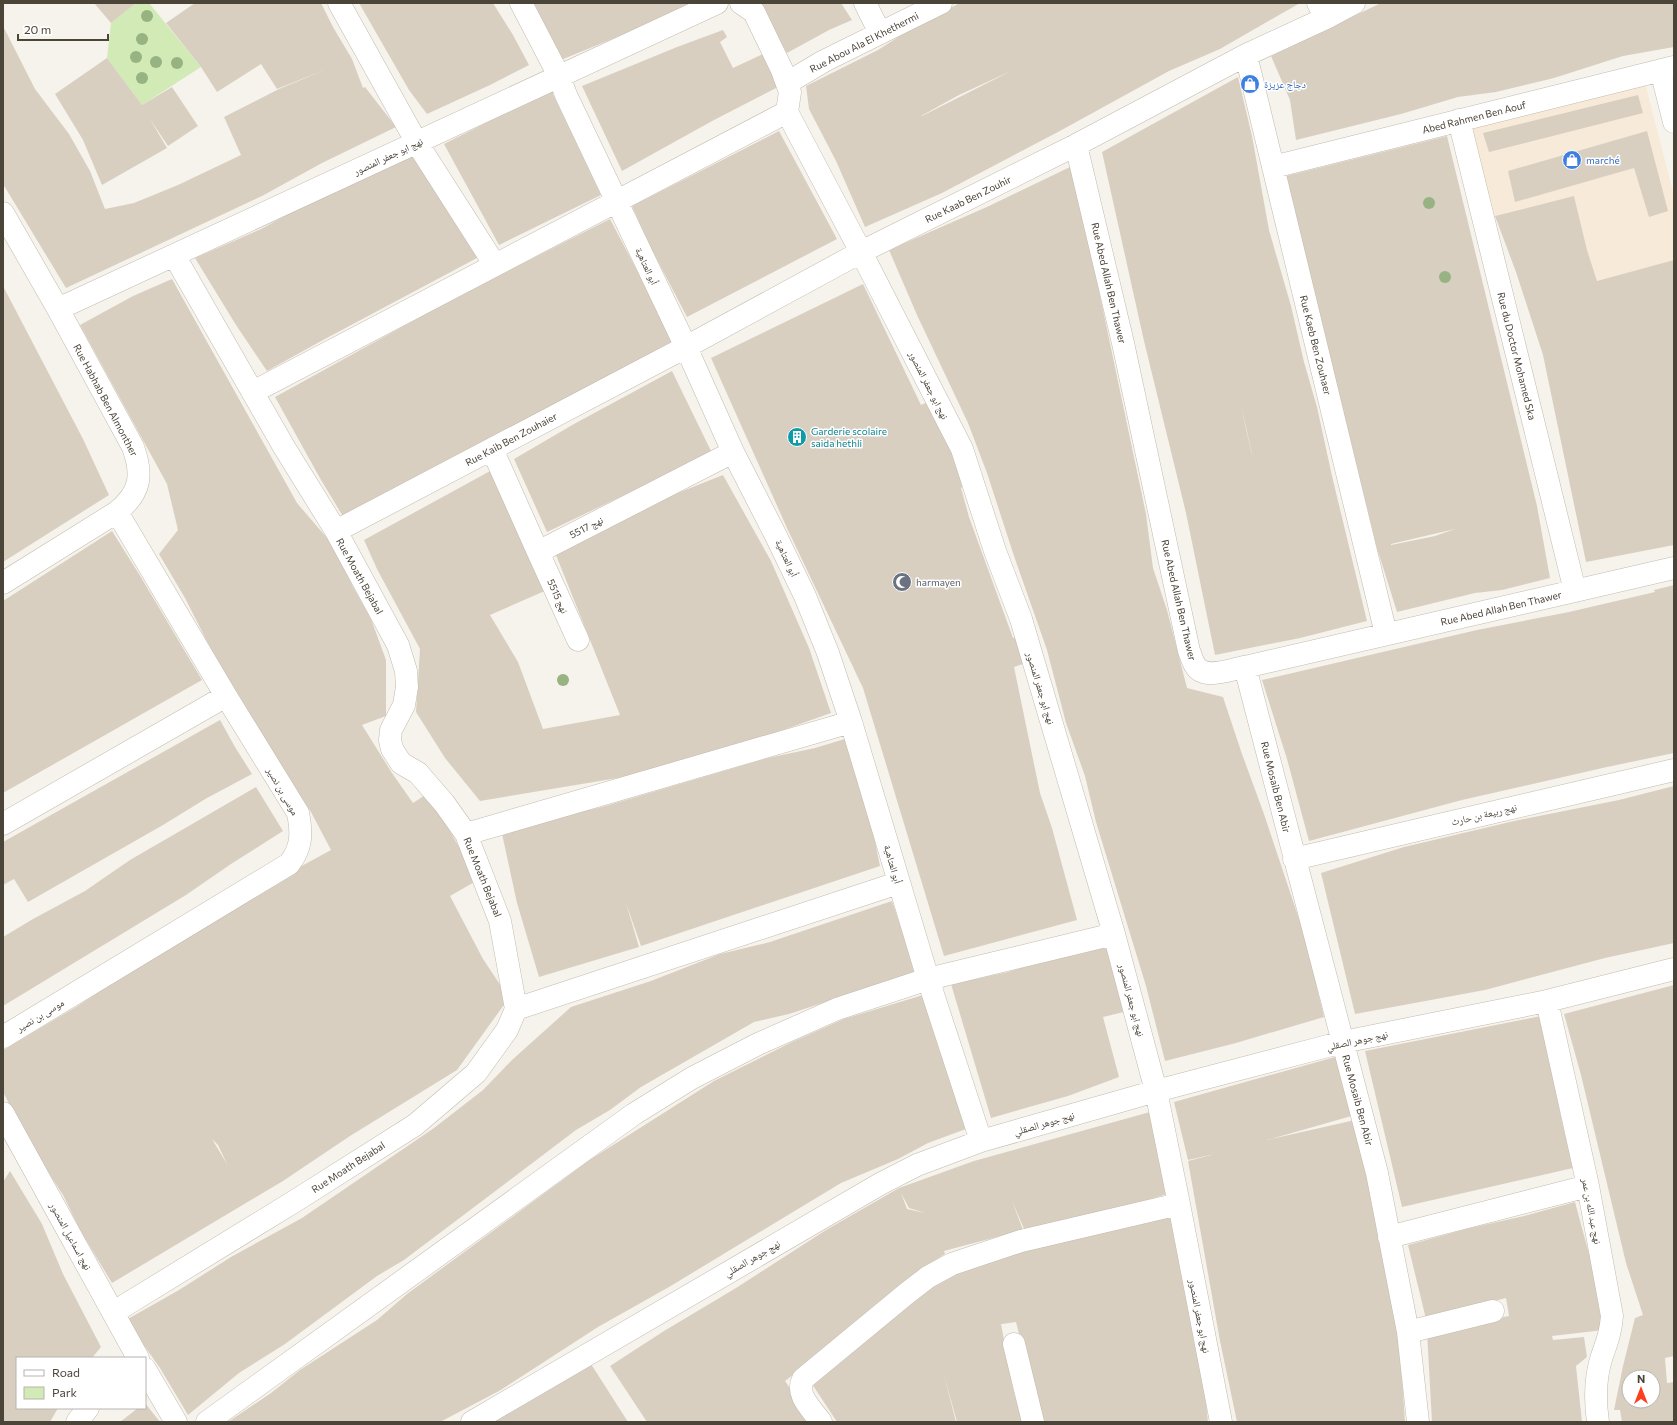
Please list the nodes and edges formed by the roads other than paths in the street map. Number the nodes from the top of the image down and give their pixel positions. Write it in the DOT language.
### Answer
graph roads {
  1 [pos="339,3"];
  2 [pos="521,3"];
  3 [pos="717,3"];
  4 [pos="741,3"];
  5 [pos="864,3"];
  6 [pos="941,3"];
  7 [pos="1354,3"];
  8 [pos="1322,10"];
  9 [pos="880,34"];
  10 [pos="1246,55"];
  11 [pos="1668,68"];
  12 [pos="559,76"];
  13 [pos="787,83"];
  14 [pos="787,112"];
  15 [pos="1459,120"];
  16 [pos="1674,122"];
  17 [pos="417,143"];
  18 [pos="1076,146"];
  19 [pos="1273,167"];
  20 [pos="616,201"];
  21 [pos="3,213"];
  22 [pos="861,252"];
  23 [pos="174,255"];
  24 [pos="495,265"];
  25 [pos="58,309"];
  26 [pos="686,347"];
  27 [pos="253,392"];
  28 [pos="492,449"];
  29 [pos="733,452"];
  30 [pos="118,512"];
  31 [pos="336,531"];
  32 [pos="538,552"];
  33 [pos="1674,568"];
  34 [pos="3,583"];
  35 [pos="1575,591"];
  36 [pos="1386,634"];
  37 [pos="578,640"];
  38 [pos="1245,667"];
  39 [pos="226,696"];
  40 [pos="851,722"];
  41 [pos="1674,770"];
  42 [pos="3,824"];
  43 [pos="466,834"];
  44 [pos="1294,859"];
  45 [pos="898,883"];
  46 [pos="1114,934"];
  47 [pos="1674,969"];
  48 [pos="928,979"];
  49 [pos="1547,1001"];
  50 [pos="516,1009"];
  51 [pos="3,1038"];
  52 [pos="1343,1042"];
  53 [pos="1156,1091"];
  54 [pos="7,1122"];
  55 [pos="981,1141"];
  56 [pos="3,1152"];
  57 [pos="1588,1186"];
  58 [pos="1179,1204"];
  59 [pos="1389,1236"];
  60 [pos="1493,1311"];
  61 [pos="114,1312"];
  62 [pos="1408,1332"];
  63 [pos="1014,1344"];
  64 [pos="133,1356"];
  65 [pos="146,1371"];
  66 [pos="87,1409"];
  67 [pos="77,1422"];
  68 [pos="176,1422"];
  69 [pos="207,1422"];
  70 [pos="472,1422"];
  71 [pos="821,1422"];
  72 [pos="1033,1422"];
  73 [pos="1221,1422"];
  74 [pos="1418,1422"];
  75 [pos="1598,1422"];
  1 -- 17 [label="street"];
  2 -- 12 [label="street, أبو العتاهية"];
  3 -- 12 [label="street, نهج ابو جعفر المنصور"];
  4 -- 13 [label="street"];
  5 -- 9 [label="street"];
  6 -- 9 [label="street, Rue Abou Ala El Khethermi"];
  7 -- 8 [label="street"];
  8 -- 10 [label="street"];
  9 -- 13 [label="street, Rue Abou Ala El Khethermi"];
  10 -- 18 [label="street, Rue Kaab Ben Zouhir"];
  10 -- 19 [label="street, Rue Kaeb Ben Zouhaer"];
  11 -- 15 [label="street, Abed Rahmen Ben Aouf"];
  11 -- 16 [label="street"];
  12 -- 17 [label="street, نهج ابو جعفر المنصور"];
  12 -- 20 [label="street, أبو العتاهية"];
  13 -- 14 [label="street"];
  14 -- 20 [label="street"];
  14 -- 22 [label="street, نهج ابو جعفر المنصور"];
  15 -- 19 [label="street, Abed Rahmen Ben Aouf"];
  15 -- 35 [label="street, Rue du Doctor Mohamed Ska"];
  17 -- 23 [label="street, نهج ابو جعفر المنصور"];
  17 -- 24 [label="street"];
  18 -- 22 [label="street, Rue Kaab Ben Zouhir"];
  18 -- 38 [label="street, Rue Abed Allah Ben Thawer"];
  19 -- 36 [label="street, Rue Kaeb Ben Zouhaer"];
  20 -- 24 [label="street"];
  20 -- 26 [label="street, أبو العتاهية"];
  21 -- 25 [label="street, Rue Habhab Ben Almonther"];
  22 -- 26 [label="street, Rue Kaab Ben Zouhir"];
  22 -- 46 [label="street, نهج ابو جعفر المنصور"];
  23 -- 25 [label="street, نهج ابو جعفر المنصور"];
  23 -- 27 [label="street, Rue Moath Bejabal"];
  24 -- 27 [label="street"];
  25 -- 30 [label="street, Rue Habhab Ben Almonther"];
  26 -- 28 [label="street, Rue Kaib Ben Zouhaier"];
  26 -- 29 [label="street, أبو العتاهية"];
  27 -- 31 [label="street, Rue Moath Bejabal"];
  28 -- 31 [label="street, Rue Kaib Ben Zouhaier"];
  28 -- 32 [label="street"];
  29 -- 32 [label="street, نهج 5517"];
  29 -- 40 [label="street, أبو العتاهية"];
  30 -- 34 [label="street, Rue Habhab Ben Almonther"];
  30 -- 39 [label="street, موسى بن نصير"];
  31 -- 43 [label="street, Rue Moath Bejabal"];
  32 -- 37 [label="street, نهج 5515"];
  33 -- 35 [label="street, Rue Abed Allah Ben Thawer"];
  35 -- 36 [label="street, Rue Abed Allah Ben Thawer"];
  36 -- 38 [label="street, Rue Abed Allah Ben Thawer"];
  38 -- 44 [label="street, Rue Mosaib Ben Abir"];
  39 -- 42 [label="street"];
  39 -- 51 [label="street, موسى بن نصير"];
  40 -- 43 [label="street"];
  40 -- 45 [label="street, أبو العتاهية"];
  41 -- 44 [label="street, نهج ربيعة بن حارث"];
  43 -- 50 [label="street, Rue Moath Bejabal"];
  44 -- 52 [label="street, Rue Mosaib Ben Abir"];
  45 -- 48 [label="street, أبو العتاهية"];
  45 -- 50 [label="street"];
  46 -- 48 [label="street"];
  46 -- 53 [label="street, نهج ابو جعفر المنصور"];
  47 -- 49 [label="street, نهج جوهر الصقلي"];
  48 -- 55 [label="street, أبو العتاهية"];
  48 -- 69 [label="street"];
  49 -- 52 [label="street, نهج جوهر الصقلي"];
  49 -- 57 [label="street, نهج عبد الله بن عمر"];
  50 -- 61 [label="street, Rue Moath Bejabal"];
  52 -- 53 [label="street, نهج جوهر الصقلي"];
  52 -- 59 [label="street, Rue Mosaib Ben Abir"];
  53 -- 55 [label="street, نهج جوهر الصقلي"];
  53 -- 58 [label="street, نهج ابو جعفر المنصور"];
  54 -- 56 [label="street"];
  54 -- 61 [label="street, نهج اسماعيل المنصور"];
  55 -- 70 [label="street, نهج جوهر الصقلي"];
  57 -- 59 [label="street"];
  57 -- 75 [label="street, نهج عبد الله بن عمر"];
  58 -- 71 [label="street"];
  58 -- 73 [label="street, نهج ابو جعفر المنصور"];
  59 -- 62 [label="street, Rue Mosaib Ben Abir"];
  60 -- 62 [label="street"];
  61 -- 64 [label="street, نهج اسماعيل المنصور"];
  62 -- 74 [label="street, Rue Mosaib Ben Abir"];
  63 -- 72 [label="street"];
  65 -- 68 [label="street"];
  66 -- 67 [label="street"];
}
